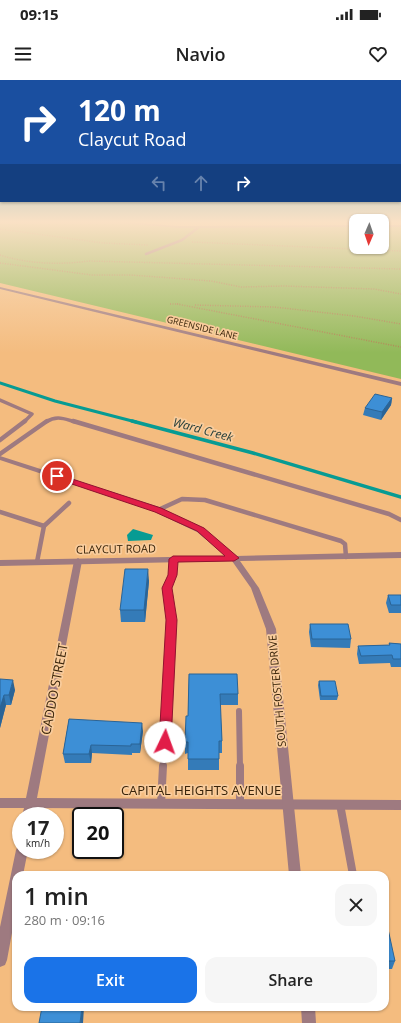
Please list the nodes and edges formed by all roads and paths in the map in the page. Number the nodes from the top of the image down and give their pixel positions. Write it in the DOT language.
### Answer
graph roads {
  1 [pos="15,265"];
  2 [pos="269,265"];
  3 [pos="401,270"];
  4 [pos="0,288"];
  5 [pos="401,294"];
  6 [pos="180,304"];
  7 [pos="191,306"];
  8 [pos="401,324"];
  9 [pos="401,347"];
  10 [pos="401,384"];
  11 [pos="0,400"];
  12 [pos="0,440"];
  13 [pos="0,454"];
  14 [pos="0,458"];
  15 [pos="69,502"];
  16 [pos="158,510"];
  17 [pos="0,512"];
  18 [pos="401,520"];
  19 [pos="44,526"];
  20 [pos="401,555"];
  21 [pos="346,557"];
  22 [pos="234,558"];
  23 [pos="173,559"];
  24 [pos="78,561"];
  25 [pos="37,562"];
  26 [pos="0,563"];
  27 [pos="239,710"];
  28 [pos="0,802"];
  29 [pos="31,803"];
  30 [pos="161,804"];
  31 [pos="240,804"];
  32 [pos="288,804"];
  33 [pos="340,804"];
  34 [pos="401,806"];
  35 [pos="30,807"];
  36 [pos="20,859"];
  37 [pos="18,871"];
  38 [pos="295,871"];
  39 [pos="352,871"];
  40 [pos="12,899"];
  41 [pos="0,960"];
  42 [pos="308,1011"];
  43 [pos="309,1023"];
  1 -- 5 [label="path"];
  2 -- 3 [label="path"];
  4 -- 10 [label="street, GREENSIDE LANE"];
  6 -- 7 [label="path"];
  7 -- 8 [label="path"];
  7 -- 9 [label="path"];
  11 -- 12 [label="lane"];
  13 -- 18 [label="lane"];
  14 -- 16 [label="street, SOUTH FOSTER DRIVE"];
  15 -- 19 [label="lane"];
  16 -- 21 [label="lane"];
  16 -- 22 [label="street, SOUTH FOSTER DRIVE"];
  17 -- 19 [label="lane"];
  19 -- 25 [label="lane"];
  20 -- 21 [label="street, CLAYCUT ROAD"];
  21 -- 22 [label="street, CLAYCUT ROAD"];
  22 -- 23 [label="street, CLAYCUT ROAD"];
  22 -- 32 [label="street, SOUTH FOSTER DRIVE"];
  23 -- 24 [label="street, CLAYCUT ROAD"];
  23 -- 30 [label="lane"];
  24 -- 25 [label="street, CLAYCUT ROAD"];
  24 -- 29 [label="street, CADDO STREET"];
  25 -- 26 [label="street, CLAYCUT ROAD"];
  27 -- 31 [label="lane"];
  28 -- 29 [label="street, CAPITAL HEIGHTS AVENUE"];
  29 -- 30 [label="street, CAPITAL HEIGHTS AVENUE"];
  29 -- 35 [label="street, CADDO STREET"];
  30 -- 31 [label="street, CAPITAL HEIGHTS AVENUE"];
  31 -- 32 [label="street, CAPITAL HEIGHTS AVENUE"];
  32 -- 33 [label="street, CAPITAL HEIGHTS AVENUE"];
  32 -- 38 [label="street, SOUTH FOSTER DRIVE"];
  33 -- 34 [label="street, CAPITAL HEIGHTS AVENUE"];
  33 -- 39 [label="lane"];
  36 -- 37 [label="street"];
  40 -- 41 [label="street"];
  42 -- 43 [label="street"];
}
